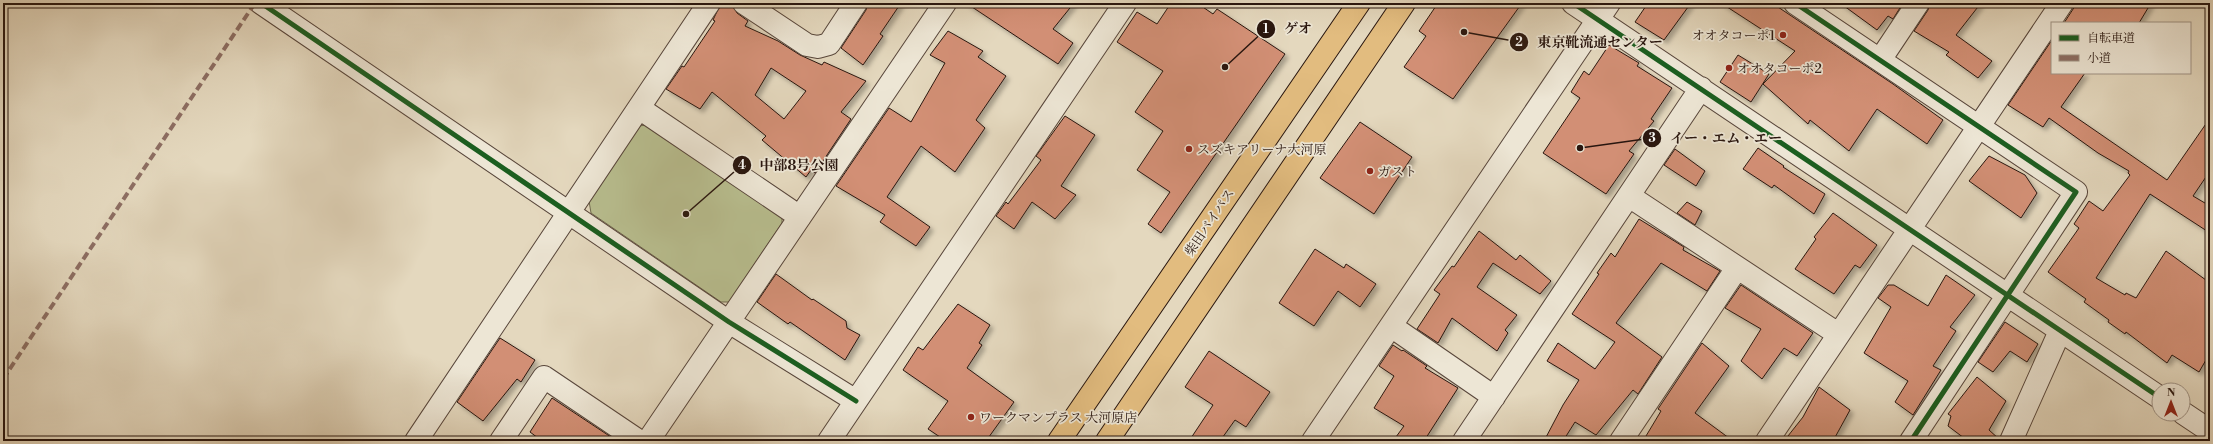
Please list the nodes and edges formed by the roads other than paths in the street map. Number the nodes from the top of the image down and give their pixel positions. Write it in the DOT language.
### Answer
graph roads {
  1 [pos="261,3"];
  2 [pos="709,3"];
  3 [pos="744,3"];
  4 [pos="856,3"];
  5 [pos="945,3"];
  6 [pos="1125,3"];
  7 [pos="1359,3"];
  8 [pos="1404,3"];
  9 [pos="1573,3"];
  10 [pos="1795,3"];
  11 [pos="1918,3"];
  12 [pos="2062,3"];
  13 [pos="1603,11"];
  14 [pos="1880,60"];
  15 [pos="1701,88"];
  16 [pos="639,108"];
  17 [pos="1978,127"];
  18 [pos="1629,196"];
  19 [pos="569,211"];
  20 [pos="800,217"];
  21 [pos="1909,229"];
  22 [pos="1737,268"];
  23 [pos="2008,296"];
  24 [pos="729,322"];
  25 [pos="1391,326"];
  26 [pos="2060,331"];
  27 [pos="1838,334"];
  28 [pos="2151,392"];
  29 [pos="1494,397"];
  30 [pos="856,400"];
  31 [pos="2191,418"];
  32 [pos="2210,431"];
  33 [pos="416,441"];
  34 [pos="501,441"];
  35 [pos="639,441"];
  36 [pos="648,441"];
  37 [pos="829,441"];
  38 [pos="1059,441"];
  39 [pos="1107,441"];
  40 [pos="1313,441"];
  41 [pos="1464,441"];
  42 [pos="1620,441"];
  43 [pos="1767,441"];
  44 [pos="1911,441"];
  45 [pos="2011,441"];
  1 -- 19 [label="street"];
  2 -- 16 [label="street"];
  3 -- 4 [label="street"];
  5 -- 20 [label="street"];
  6 -- 30 [label="street"];
  7 -- 38 [label="highway, 柴田バイパス"];
  8 -- 39 [label="highway"];
  9 -- 13 [label="street"];
  10 -- 14 [label="street"];
  11 -- 14 [label="street"];
  12 -- 17 [label="street"];
  13 -- 15 [label="street"];
  13 -- 25 [label="street"];
  14 -- 17 [label="street"];
  15 -- 18 [label="street"];
  15 -- 21 [label="street"];
  16 -- 19 [label="street"];
  16 -- 20 [label="street"];
  17 -- 21 [label="street"];
  17 -- 23 [label="street"];
  18 -- 22 [label="street"];
  18 -- 29 [label="street"];
  19 -- 24 [label="street"];
  19 -- 33 [label="street"];
  20 -- 24 [label="street"];
  21 -- 23 [label="street"];
  21 -- 27 [label="street"];
  22 -- 27 [label="street"];
  22 -- 42 [label="street"];
  23 -- 26 [label="street"];
  23 -- 44 [label="street"];
  24 -- 30 [label="street"];
  24 -- 36 [label="street"];
  25 -- 29 [label="street"];
  25 -- 40 [label="street"];
  26 -- 28 [label="street"];
  26 -- 45 [label="street"];
  27 -- 43 [label="street"];
  29 -- 41 [label="street"];
  30 -- 37 [label="street"];
  31 -- 32 [label="street"];
  34 -- 35 [label="street"];
}
